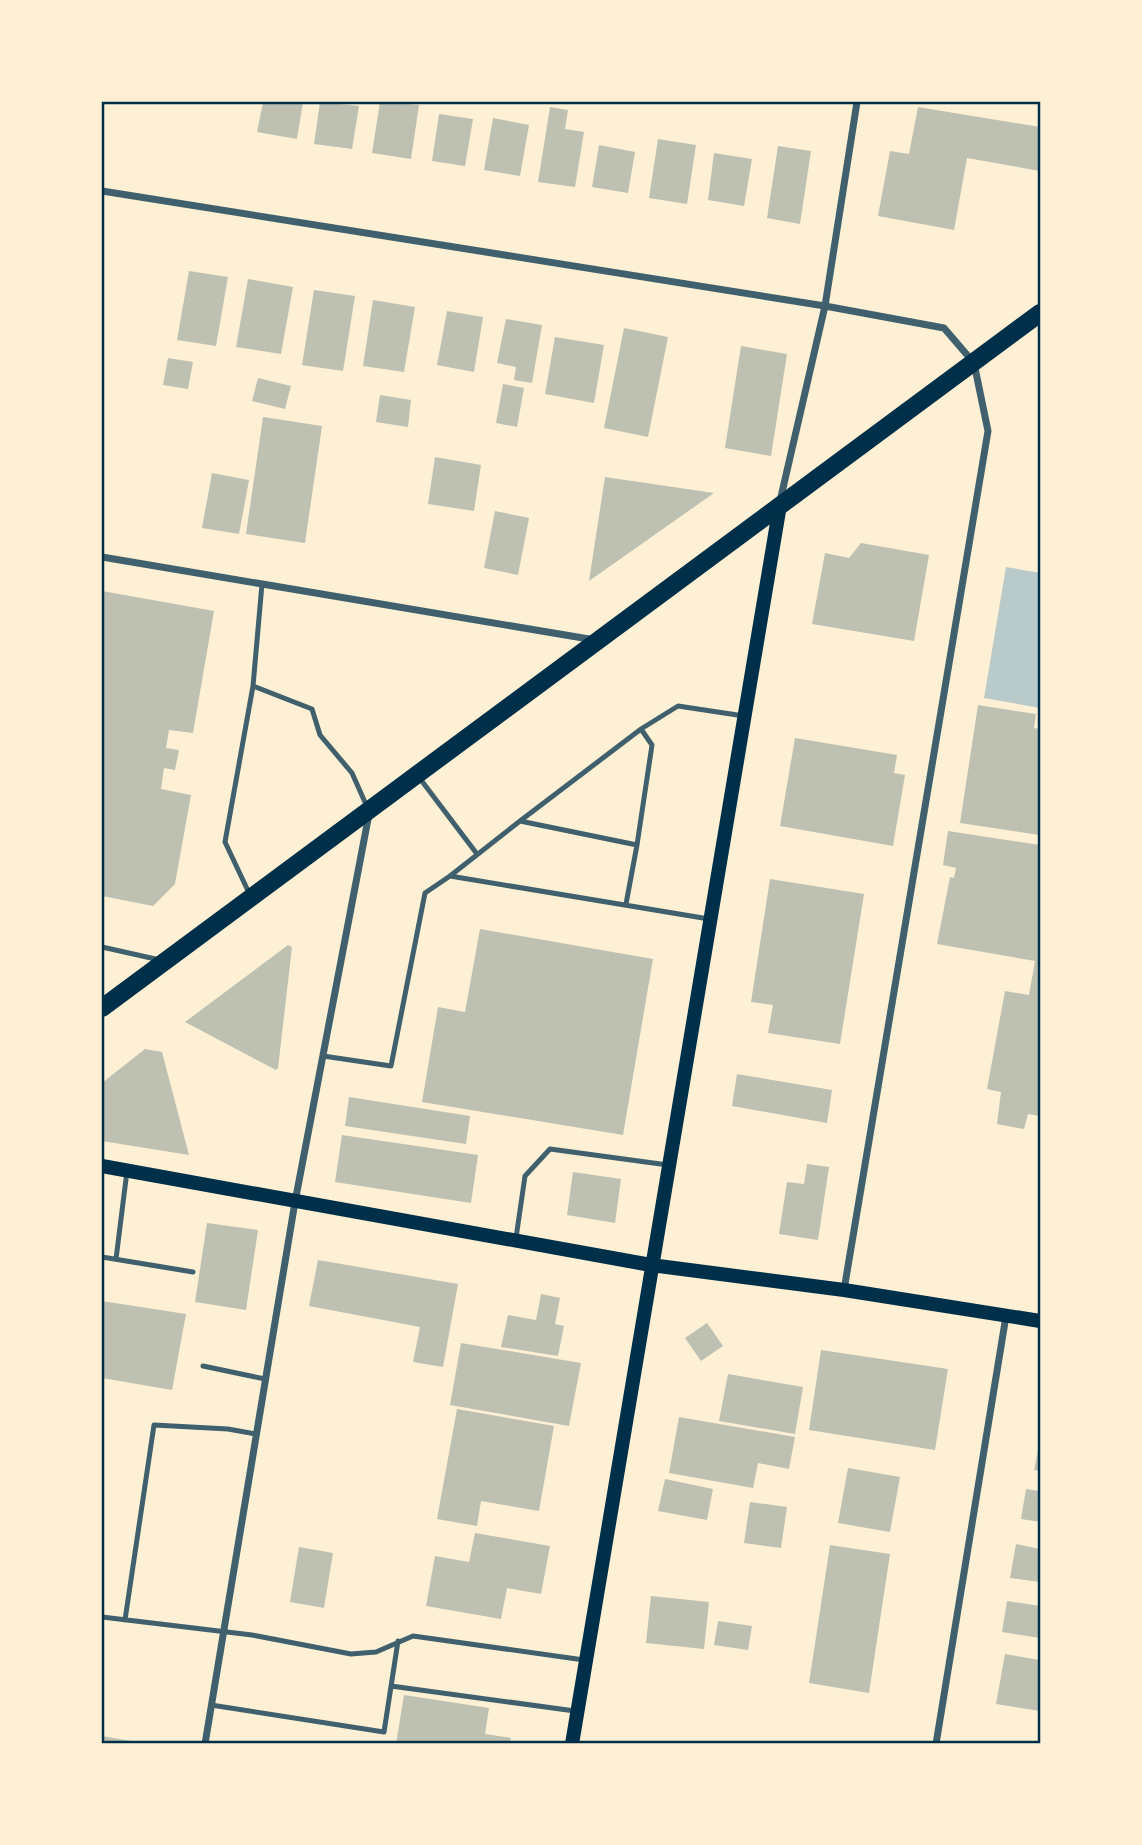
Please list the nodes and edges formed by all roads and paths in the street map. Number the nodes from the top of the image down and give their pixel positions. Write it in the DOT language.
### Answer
graph roads {
  1 [pos="857,102"];
  2 [pos="102,191"];
  3 [pos="824,306"];
  4 [pos="1041,313"];
  5 [pos="974,363"];
  6 [pos="780,505"];
  7 [pos="102,558"];
  8 [pos="262,584"];
  9 [pos="597,640"];
  10 [pos="253,686"];
  11 [pos="744,716"];
  12 [pos="641,729"];
  13 [pos="417,775"];
  14 [pos="369,812"];
  15 [pos="520,821"];
  16 [pos="637,845"];
  17 [pos="477,854"];
  18 [pos="450,876"];
  19 [pos="251,898"];
  20 [pos="626,904"];
  21 [pos="709,919"];
  22 [pos="102,947"];
  23 [pos="164,961"];
  24 [pos="102,1008"];
  25 [pos="323,1056"];
  26 [pos="668,1165"];
  27 [pos="102,1166"];
  28 [pos="127,1171"];
  29 [pos="295,1202"];
  30 [pos="515,1241"];
  31 [pos="102,1257"];
  32 [pos="116,1259"];
  33 [pos="651,1265"];
  34 [pos="193,1272"];
  35 [pos="844,1290"];
  36 [pos="1007,1315"];
  37 [pos="1041,1321"];
  38 [pos="203,1366"];
  39 [pos="265,1379"];
  40 [pos="256,1434"];
  41 [pos="102,1617"];
  42 [pos="125,1620"];
  43 [pos="223,1633"];
  44 [pos="398,1641"];
  45 [pos="586,1661"];
  46 [pos="391,1686"];
  47 [pos="211,1705"];
  48 [pos="578,1712"];
  49 [pos="205,1744"];
  50 [pos="572,1744"];
  51 [pos="936,1744"];
  1 -- 3 [label="street"];
  2 -- 3 [label="street"];
  3 -- 5 [label="street"];
  3 -- 6 [label="street"];
  4 -- 5 [label="main road"];
  5 -- 6 [label="main road"];
  5 -- 35 [label="street"];
  6 -- 9 [label="main road"];
  6 -- 11 [label="main road"];
  7 -- 8 [label="street"];
  8 -- 9 [label="street"];
  8 -- 10 [label="lane"];
  9 -- 13 [label="main road"];
  10 -- 14 [label="lane"];
  10 -- 19 [label="lane"];
  11 -- 12 [label="lane"];
  11 -- 21 [label="main road"];
  12 -- 15 [label="lane"];
  12 -- 16 [label="lane"];
  13 -- 14 [label="main road"];
  13 -- 17 [label="lane"];
  14 -- 19 [label="main road"];
  14 -- 25 [label="street"];
  15 -- 16 [label="lane"];
  15 -- 17 [label="lane"];
  16 -- 20 [label="lane"];
  17 -- 18 [label="lane"];
  18 -- 20 [label="lane"];
  18 -- 25 [label="lane"];
  19 -- 23 [label="main road"];
  20 -- 21 [label="lane"];
  21 -- 26 [label="main road"];
  22 -- 23 [label="lane"];
  23 -- 24 [label="main road"];
  25 -- 29 [label="street"];
  26 -- 30 [label="lane"];
  26 -- 33 [label="main road"];
  27 -- 28 [label="main road"];
  28 -- 29 [label="main road"];
  28 -- 32 [label="lane"];
  29 -- 30 [label="main road"];
  29 -- 39 [label="street"];
  30 -- 33 [label="main road"];
  31 -- 32 [label="lane"];
  32 -- 34 [label="lane"];
  33 -- 35 [label="main road"];
  33 -- 45 [label="main road"];
  35 -- 36 [label="main road"];
  36 -- 37 [label="main road"];
  36 -- 51 [label="street"];
  38 -- 39 [label="lane"];
  39 -- 40 [label="street"];
  40 -- 42 [label="lane"];
  40 -- 43 [label="street"];
  41 -- 42 [label="lane"];
  42 -- 43 [label="lane"];
  43 -- 44 [label="lane"];
  43 -- 47 [label="street"];
  44 -- 45 [label="lane"];
  44 -- 46 [label="lane"];
  45 -- 48 [label="main road"];
  46 -- 47 [label="lane"];
  46 -- 48 [label="lane"];
  47 -- 49 [label="street"];
  48 -- 50 [label="main road"];
}
